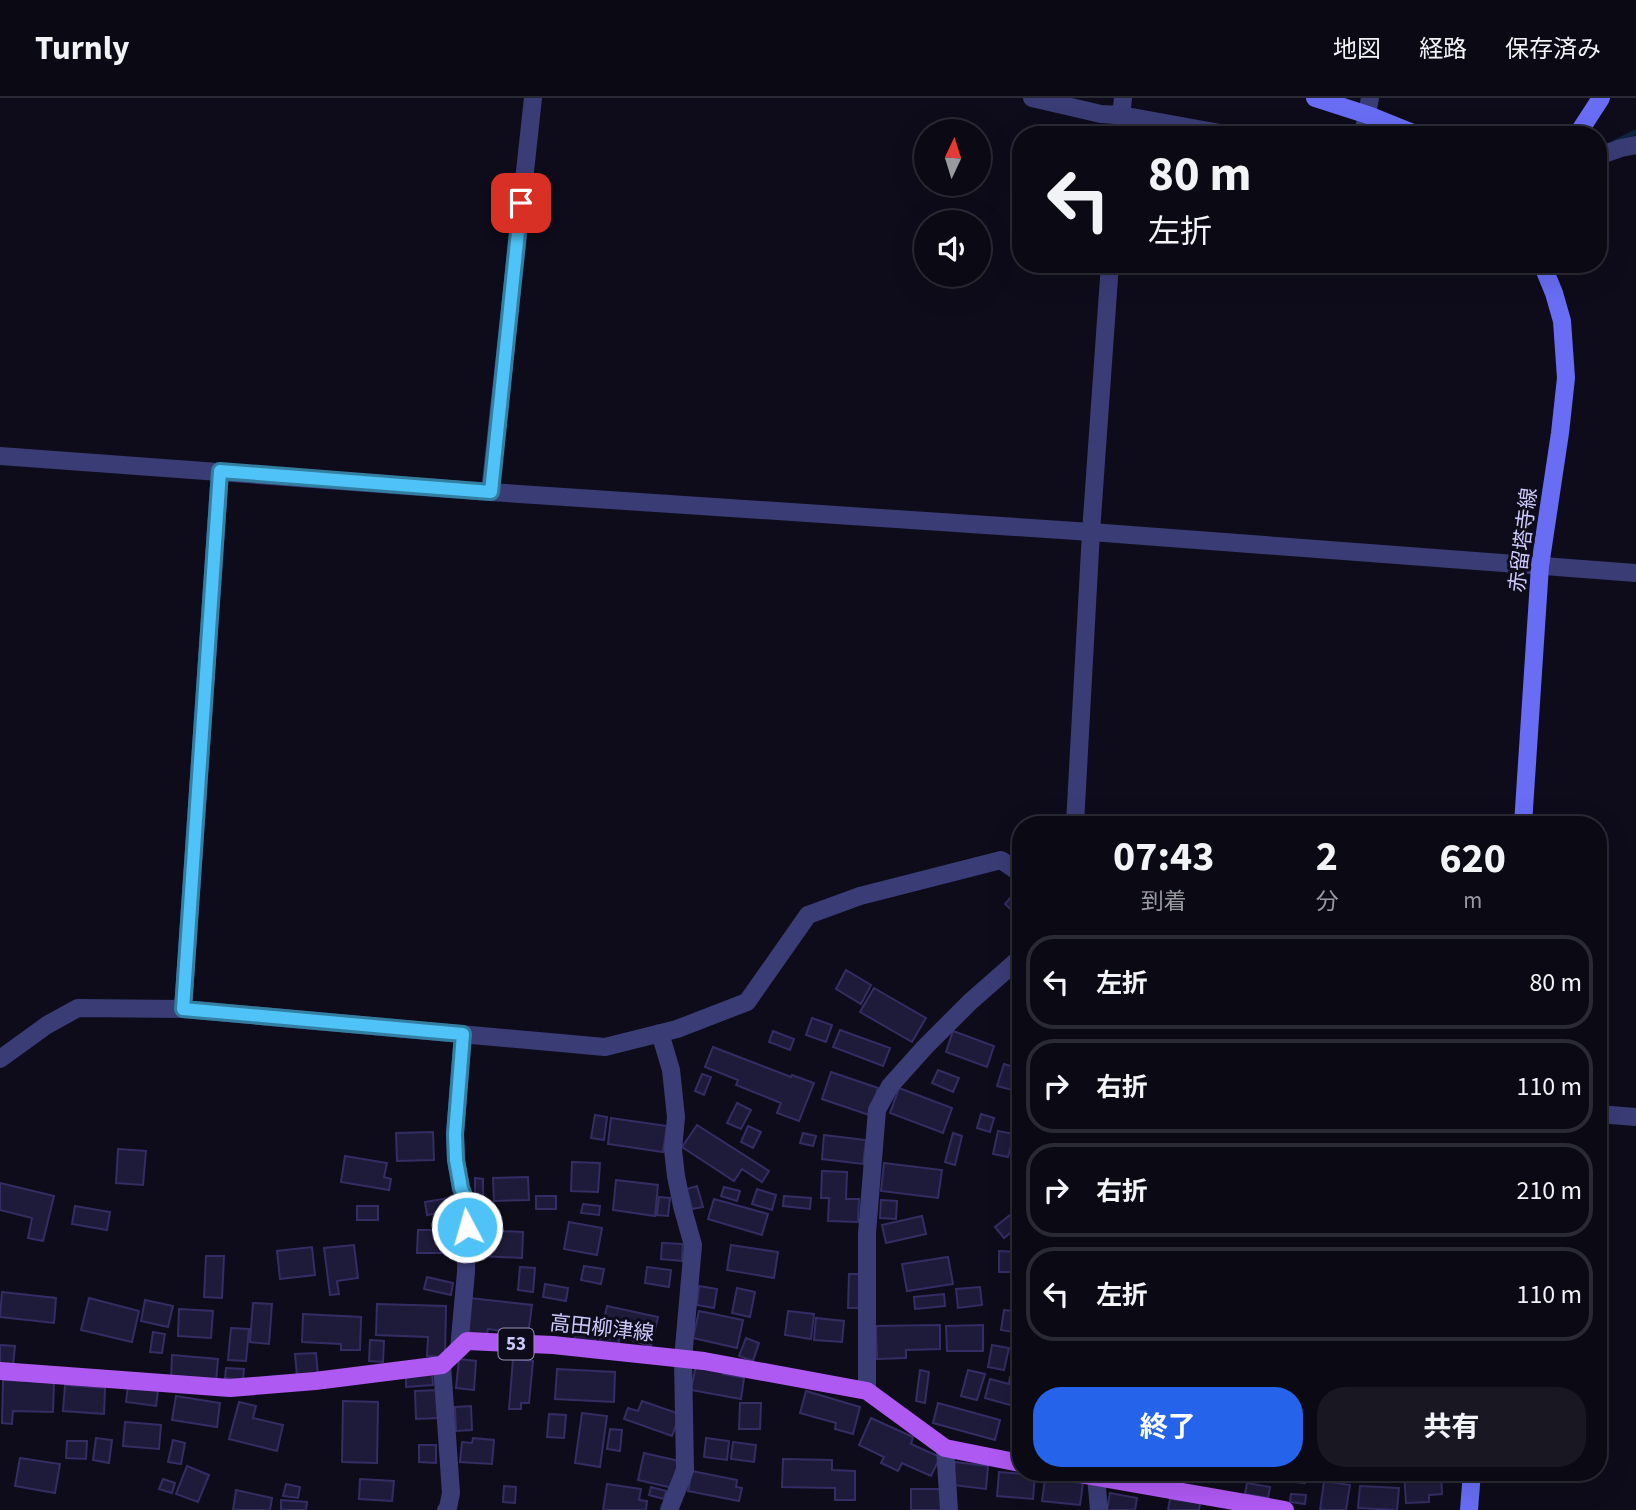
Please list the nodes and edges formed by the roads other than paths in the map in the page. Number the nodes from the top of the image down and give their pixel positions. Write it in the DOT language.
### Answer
graph roads {
  1 [pos="533,98"];
  2 [pos="1032,98"];
  3 [pos="1315,98"];
  4 [pos="1601,98"];
  5 [pos="1122,106"];
  6 [pos="1369,107"];
  7 [pos="1120,126"];
  8 [pos="1197,126"];
  9 [pos="1365,126"];
  10 [pos="1404,126"];
  11 [pos="1583,126"];
  12 [pos="1636,145"];
  13 [pos="1607,153"];
  14 [pos="1109,273"];
  15 [pos="1546,273"];
  16 [pos="0,456"];
  17 [pos="220,471"];
  18 [pos="491,492"];
  19 [pos="1091,532"];
  20 [pos="1541,566"];
  21 [pos="1636,573"];
  22 [pos="1075,816"];
  23 [pos="1523,816"];
  24 [pos="1012,868"];
  25 [pos="1012,965"];
  26 [pos="183,1009"];
  27 [pos="463,1034"];
  28 [pos="660,1034"];
  29 [pos="0,1059"];
  30 [pos="1607,1115"];
  31 [pos="1636,1117"];
  32 [pos="459,1349"];
  33 [pos="683,1359"];
  34 [pos="442,1365"];
  35 [pos="0,1371"];
  36 [pos="867,1391"];
  37 [pos="945,1448"];
  38 [pos="1012,1461"];
  39 [pos="1096,1481"];
  40 [pos="1119,1481"];
  41 [pos="1471,1481"];
  42 [pos="446,1510"];
  43 [pos="669,1510"];
  44 [pos="949,1510"];
  45 [pos="1099,1510"];
  46 [pos="1285,1510"];
  47 [pos="1469,1510"];
  1 -- 18 [label="street"];
  2 -- 5 [label="street"];
  3 -- 6 [label="main road"];
  4 -- 11 [label="main road"];
  5 -- 7 [label="street"];
  5 -- 8 [label="street"];
  6 -- 9 [label="street"];
  6 -- 10 [label="main road"];
  12 -- 13 [label="street"];
  14 -- 19 [label="street"];
  15 -- 20 [label="main road, 赤留塔寺線"];
  16 -- 17 [label="street"];
  17 -- 18 [label="street"];
  17 -- 26 [label="street"];
  18 -- 19 [label="street"];
  19 -- 20 [label="street"];
  19 -- 22 [label="street"];
  20 -- 21 [label="street"];
  20 -- 23 [label="main road, 赤留塔寺線"];
  24 -- 28 [label="street"];
  25 -- 36 [label="street"];
  26 -- 27 [label="street"];
  26 -- 29 [label="street"];
  27 -- 28 [label="street"];
  27 -- 32 [label="street"];
  28 -- 33 [label="street"];
  30 -- 31 [label="street"];
  32 -- 33 [label="main road, 高田柳津線 / 53"];
  32 -- 34 [label="main road"];
  33 -- 36 [label="main road, 高田柳津線 / 53"];
  33 -- 43 [label="street"];
  34 -- 35 [label="main road"];
  34 -- 42 [label="street"];
  36 -- 37 [label="main road, 高田柳津線 / 53"];
  37 -- 38 [label="main road, 高田柳津線 / 53"];
  37 -- 44 [label="street"];
  39 -- 45 [label="street"];
  40 -- 46 [label="main road"];
  41 -- 47 [label="main road"];
}
